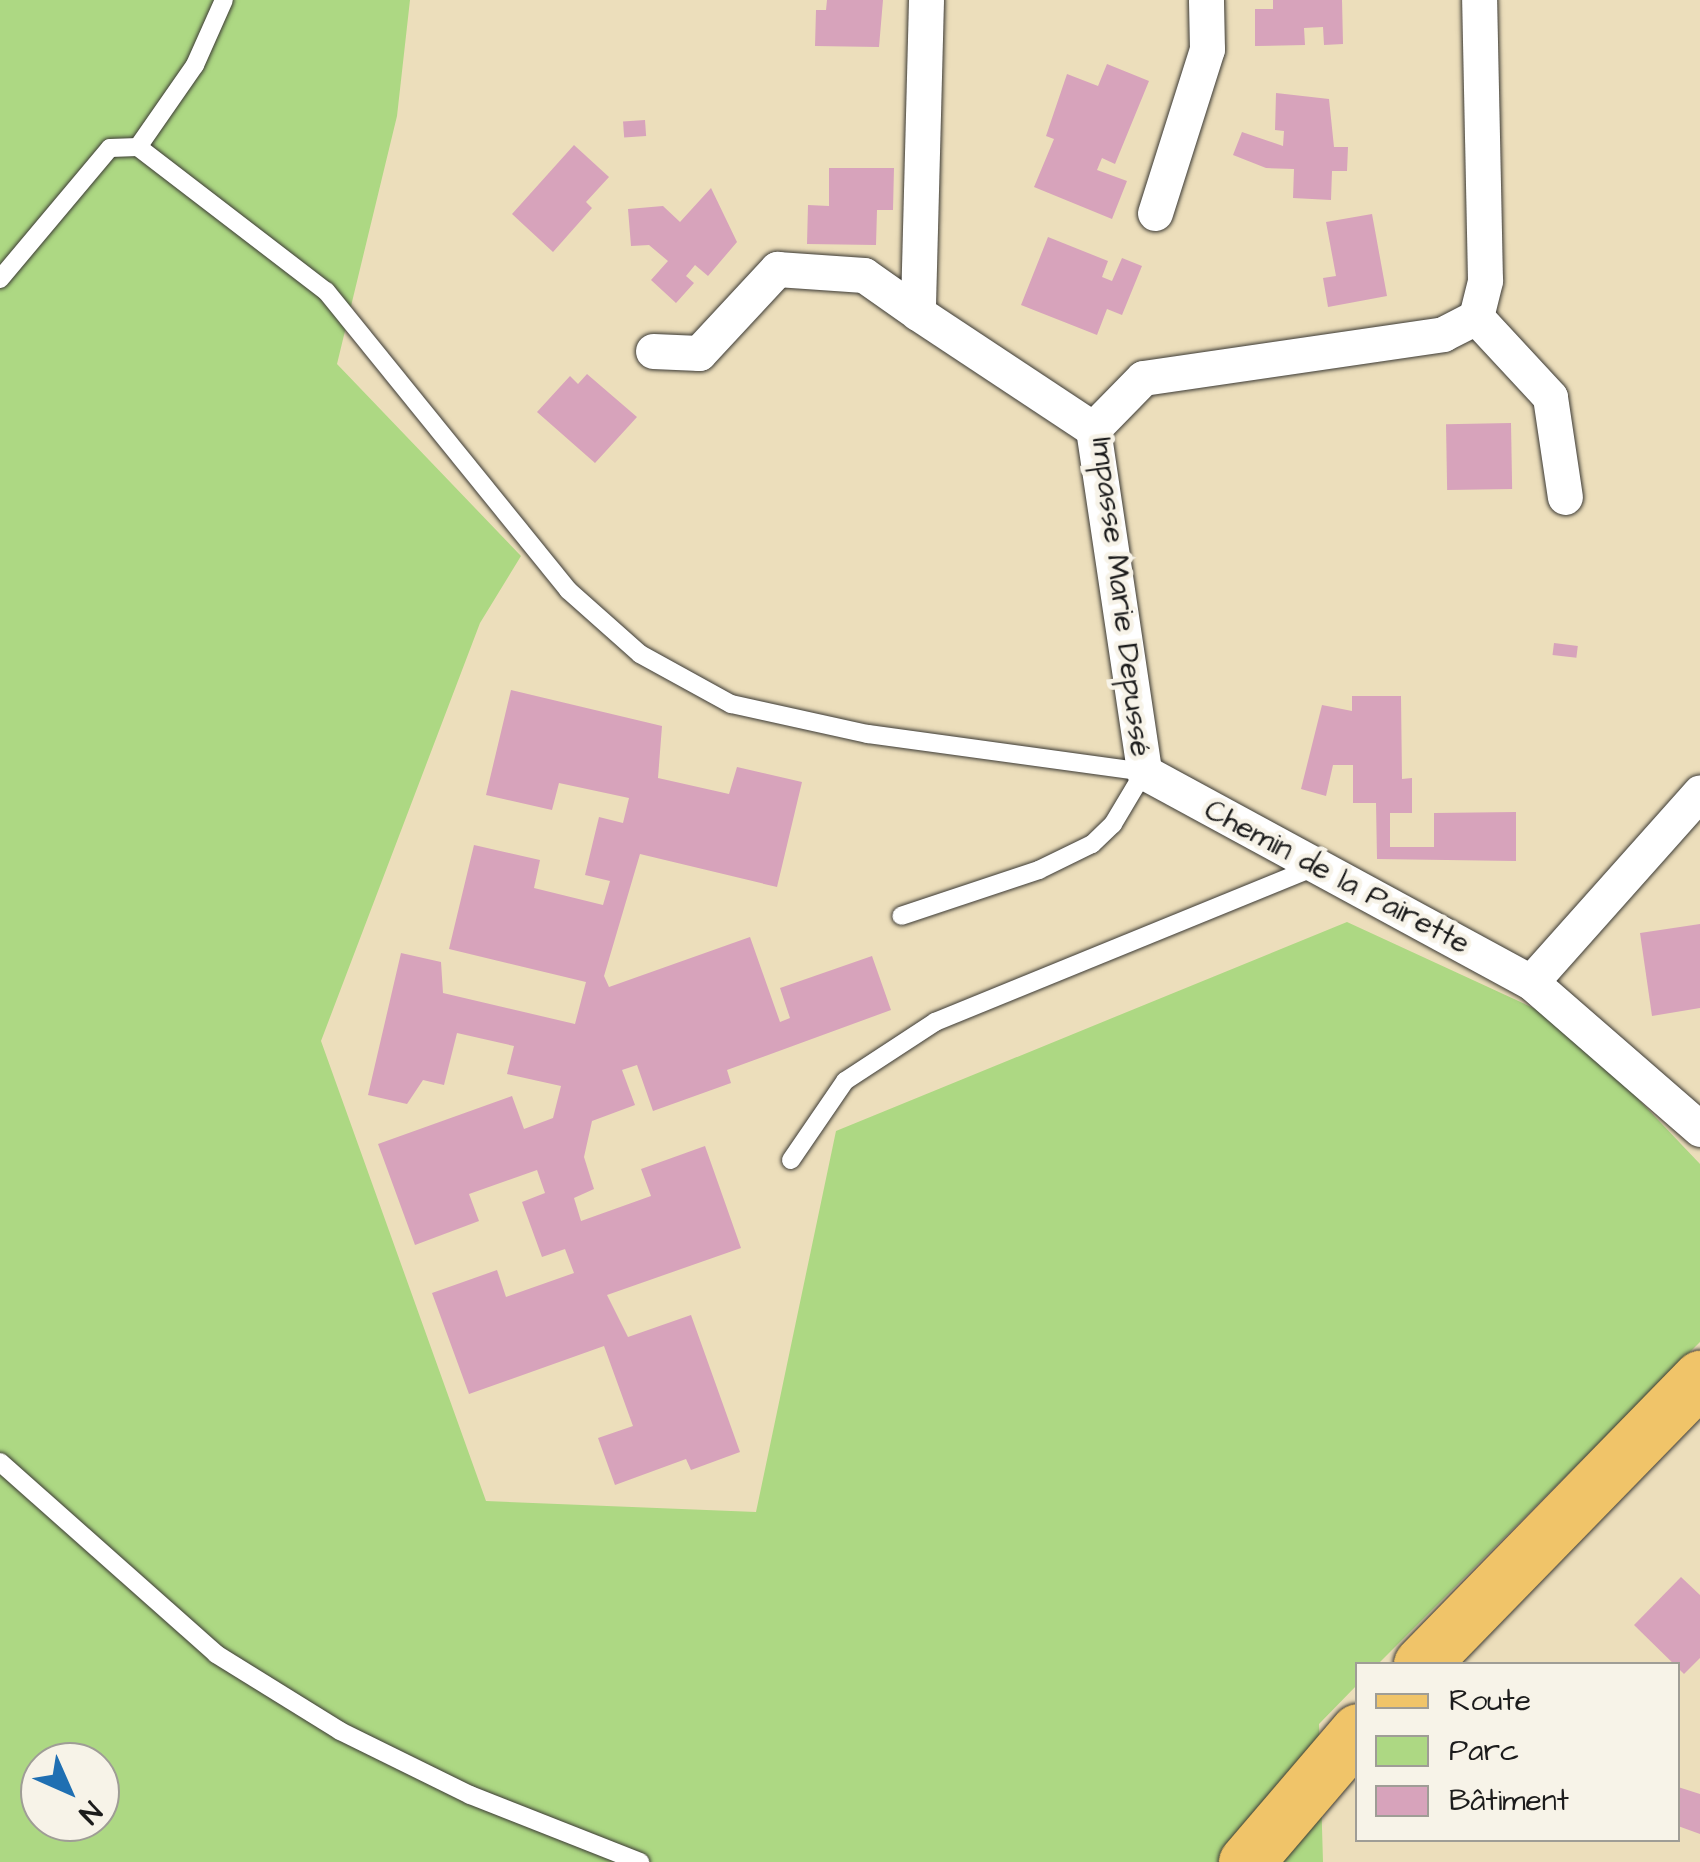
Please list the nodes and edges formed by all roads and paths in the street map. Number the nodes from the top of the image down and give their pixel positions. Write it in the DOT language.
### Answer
graph roads {
  1 [pos="224,0"];
  2 [pos="926,0"];
  3 [pos="1206,0"];
  4 [pos="1479,0"];
  5 [pos="138,147"];
  6 [pos="1155,214"];
  7 [pos="0,279"];
  8 [pos="918,314"];
  9 [pos="1476,317"];
  10 [pos="653,351"];
  11 [pos="1094,430"];
  12 [pos="1565,497"];
  13 [pos="1144,772"];
  14 [pos="1700,792"];
  15 [pos="1315,867"];
  16 [pos="902,916"];
  17 [pos="1532,982"];
  18 [pos="1700,1129"];
  19 [pos="791,1160"];
  20 [pos="1700,1378"];
  21 [pos="0,1462"];
  22 [pos="1423,1662"];
  23 [pos="1355,1735"];
  24 [pos="640,1862"];
  25 [pos="1246,1862"];
  1 -- 5 [label="lane"];
  2 -- 8 [label="street"];
  3 -- 6 [label="street"];
  4 -- 9 [label="street"];
  5 -- 7 [label="lane"];
  5 -- 13 [label="lane"];
  8 -- 10 [label="street"];
  8 -- 11 [label="street"];
  9 -- 11 [label="street, Impasse Marie Depussé"];
  9 -- 12 [label="street"];
  11 -- 13 [label="street, Impasse Marie Depussé"];
  13 -- 15 [label="street, Chemin de la Pairette"];
  13 -- 16 [label="lane"];
  14 -- 17 [label="street"];
  15 -- 17 [label="street, Chemin de la Pairette"];
  15 -- 19 [label="lane"];
  17 -- 18 [label="street, Chemin de la Pairette"];
  20 -- 22 [label="main road"];
  21 -- 24 [label="lane"];
  23 -- 25 [label="main road"];
}
